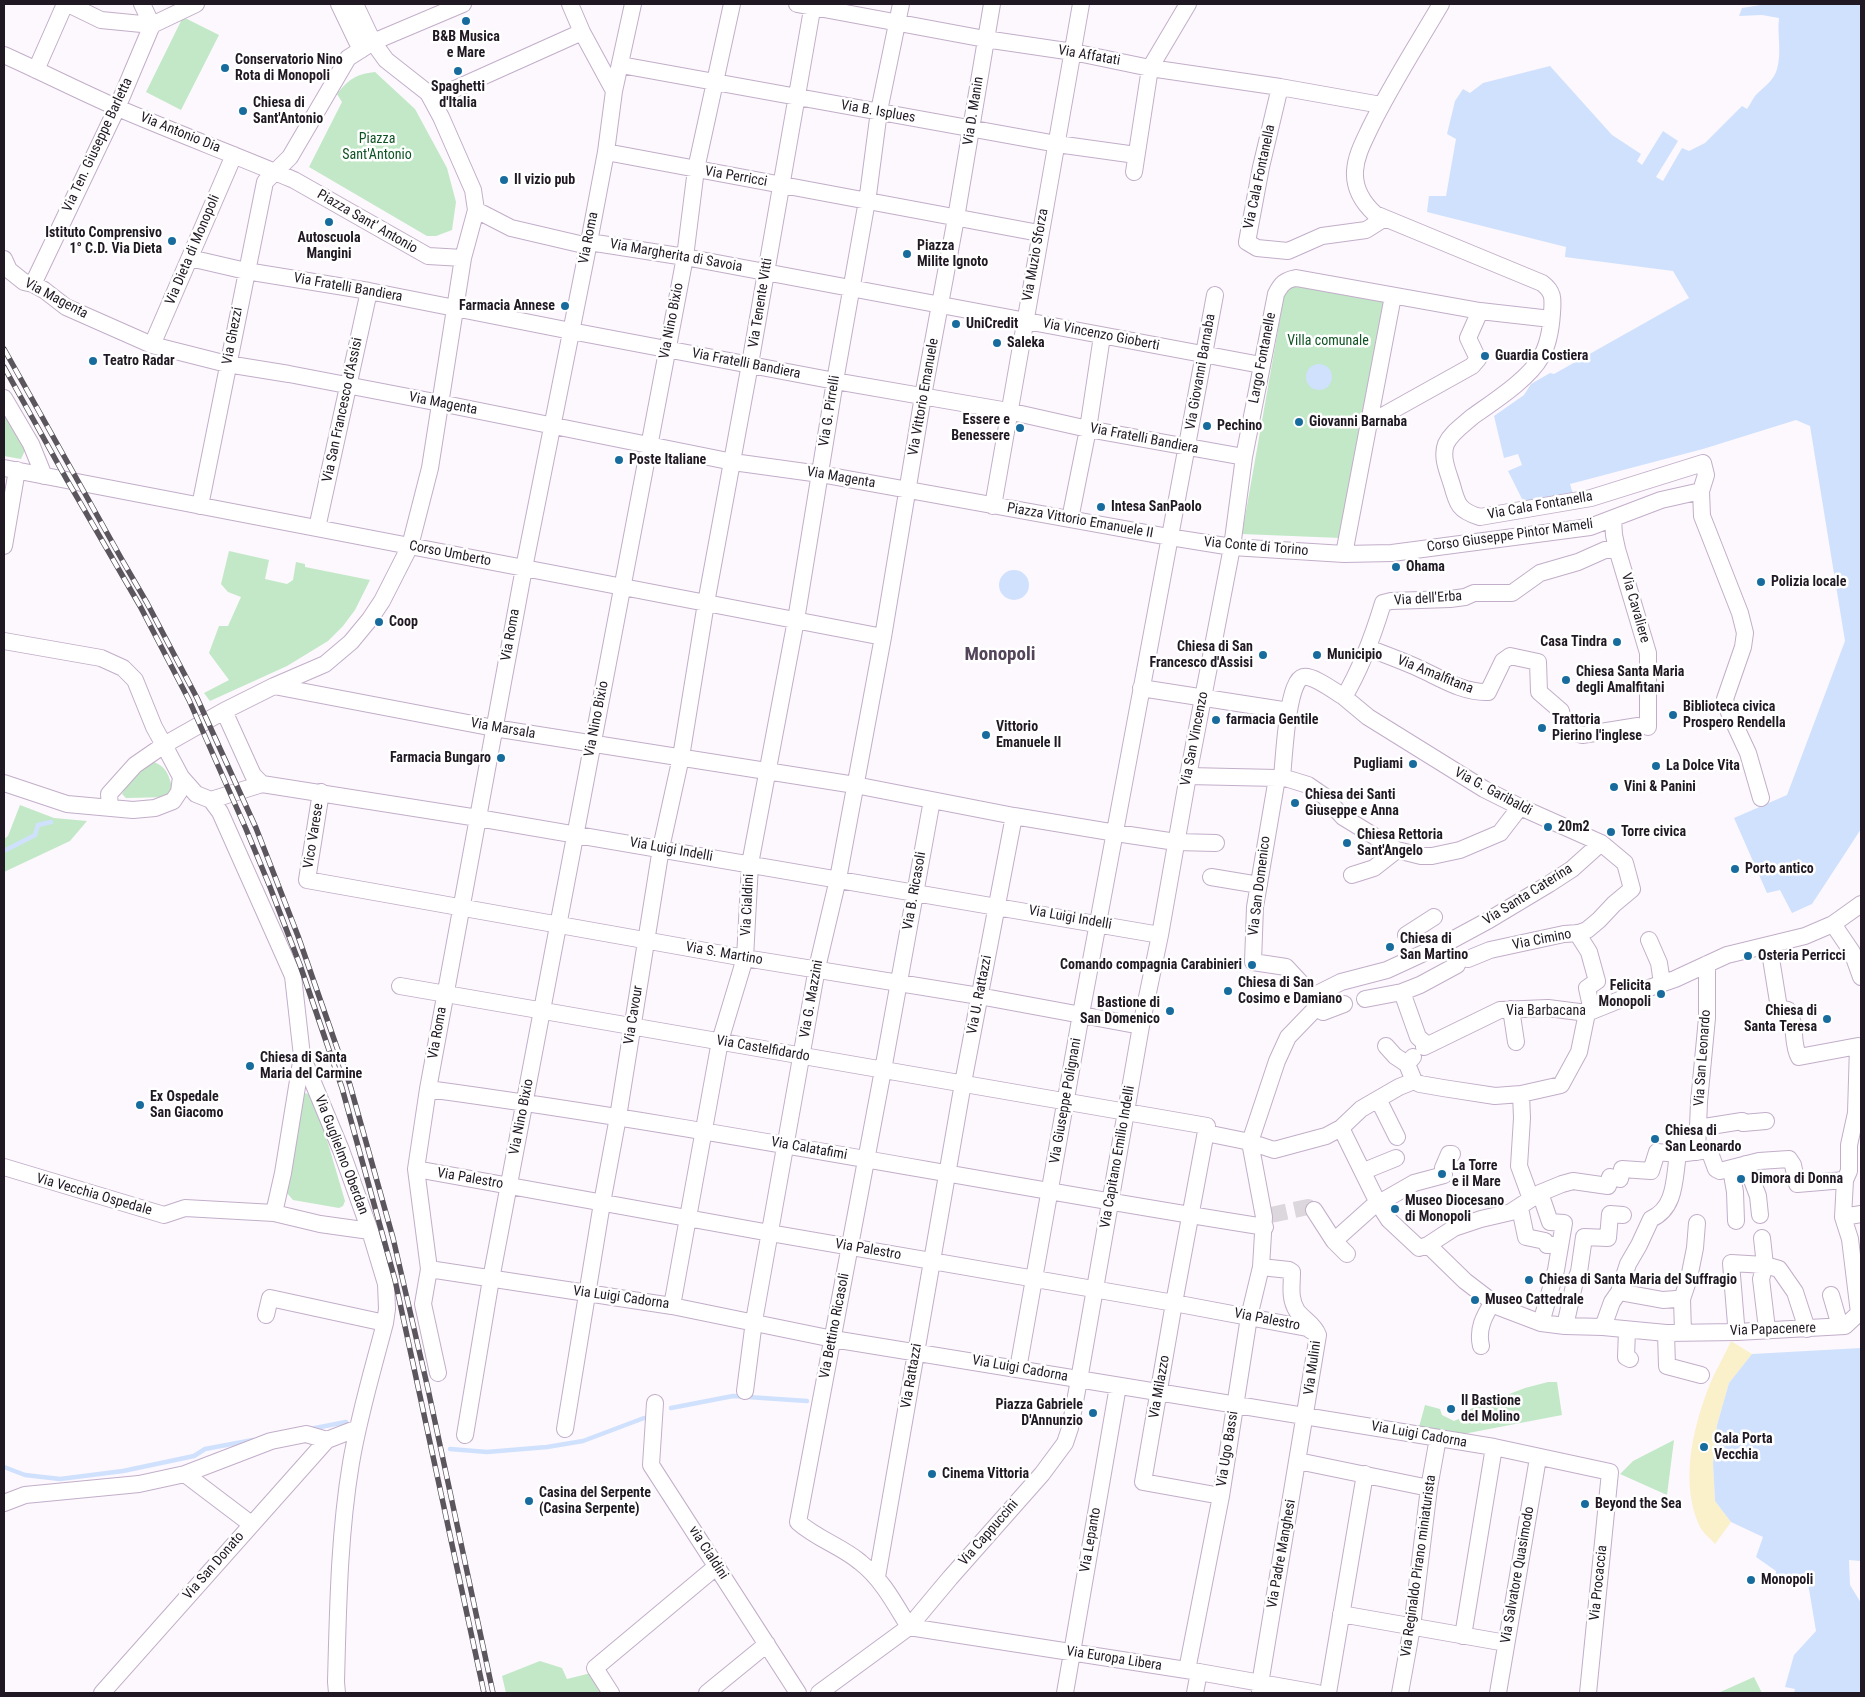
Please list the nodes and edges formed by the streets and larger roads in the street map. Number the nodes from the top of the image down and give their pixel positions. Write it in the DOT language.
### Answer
graph roads {
  1 [pos="67,4"];
  2 [pos="142,4"];
  3 [pos="196,4"];
  4 [pos="338,4"];
  5 [pos="355,4"];
  6 [pos="463,4"];
  7 [pos="570,4"];
  8 [pos="634,4"];
  9 [pos="732,4"];
  10 [pos="901,4"];
  11 [pos="992,4"];
  12 [pos="1080,4"];
  13 [pos="1188,4"];
  14 [pos="1440,4"];
  15 [pos="808,5"];
  16 [pos="898,23"];
  17 [pos="152,25"];
  18 [pos="582,32"];
  19 [pos="985,40"];
  20 [pos="367,46"];
  21 [pos="1073,52"];
  22 [pos="4,55"];
  23 [pos="621,65"];
  24 [pos="1150,68"];
  25 [pos="36,70"];
  26 [pos="714,81"];
  27 [pos="1280,87"];
  28 [pos="614,91"];
  29 [pos="428,93"];
  30 [pos="797,98"];
  31 [pos="1381,105"];
  32 [pos="117,108"];
  33 [pos="879,111"];
  34 [pos="971,128"];
  35 [pos="1057,144"];
  36 [pos="606,152"];
  37 [pos="1136,154"];
  38 [pos="234,155"];
  39 [pos="696,169"];
  40 [pos="276,172"];
  41 [pos="1134,172"];
  42 [pos="782,185"];
  43 [pos="866,202"];
  44 [pos="476,210"];
  45 [pos="956,218"];
  46 [pos="1386,218"];
  47 [pos="1039,233"];
  48 [pos="589,244"];
  49 [pos="685,257"];
  50 [pos="190,258"];
  51 [pos="463,258"];
  52 [pos="4,259"];
  53 [pos="246,271"];
  54 [pos="765,272"];
  55 [pos="33,284"];
  56 [pos="851,288"];
  57 [pos="369,291"];
  58 [pos="1215,295"];
  59 [pos="1392,296"];
  60 [pos="940,305"];
  61 [pos="455,307"];
  62 [pos="1480,311"];
  63 [pos="1551,319"];
  64 [pos="1024,321"];
  65 [pos="571,331"];
  66 [pos="1102,336"];
  67 [pos="152,344"];
  68 [pos="667,349"];
  69 [pos="1204,355"];
  70 [pos="228,364"];
  71 [pos="750,364"];
  72 [pos="1261,365"];
  73 [pos="835,381"];
  74 [pos="349,386"];
  75 [pos="923,396"];
  76 [pos="4,398"];
  77 [pos="440,403"];
  78 [pos="1008,411"];
  79 [pos="1368,424"];
  80 [pos="552,425"];
  81 [pos="1088,429"];
  82 [pos="649,444"];
  83 [pos="1188,448"];
  84 [pos="1244,457"];
  85 [pos="733,462"];
  86 [pos="10,469"];
  87 [pos="820,474"];
  88 [pos="44,476"];
  89 [pos="908,490"];
  90 [pos="1701,491"];
  91 [pos="200,506"];
  92 [pos="993,506"];
  93 [pos="1613,518"];
  94 [pos="1070,520"];
  95 [pos="317,528"];
  96 [pos="1169,538"];
  97 [pos="4,546"];
  98 [pos="410,546"];
  99 [pos="1232,547"];
  100 [pos="1618,549"];
  101 [pos="1344,554"];
  102 [pos="524,568"];
  103 [pos="622,587"];
  104 [pos="706,603"];
  105 [pos="796,620"];
  106 [pos="883,637"];
  107 [pos="4,641"];
  108 [pos="1368,648"];
  109 [pos="274,686"];
  110 [pos="1141,688"];
  111 [pos="1344,697"];
  112 [pos="1203,698"];
  113 [pos="224,711"];
  114 [pos="1289,711"];
  115 [pos="1643,726"];
  116 [pos="494,728"];
  117 [pos="593,743"];
  118 [pos="164,745"];
  119 [pos="681,758"];
  120 [pos="768,771"];
  121 [pos="1188,776"];
  122 [pos="180,777"];
  123 [pos="1280,778"];
  124 [pos="4,782"];
  125 [pos="262,784"];
  126 [pos="855,785"];
  127 [pos="321,792"];
  128 [pos="1761,798"];
  129 [pos="932,800"];
  130 [pos="215,806"];
  131 [pos="1520,807"];
  132 [pos="110,808"];
  133 [pos="155,808"];
  134 [pos="1014,816"];
  135 [pos="478,818"];
  136 [pos="1116,833"];
  137 [pos="575,834"];
  138 [pos="1176,842"];
  139 [pos="1216,843"];
  140 [pos="1601,844"];
  141 [pos="661,848"];
  142 [pos="1396,850"];
  143 [pos="750,864"];
  144 [pos="1352,875"];
  145 [pos="1211,877"];
  146 [pos="838,879"];
  147 [pos="307,880"];
  148 [pos="1258,885"];
  149 [pos="1632,889"];
  150 [pos="915,892"];
  151 [pos="1861,904"];
  152 [pos="998,906"];
  153 [pos="461,908"];
  154 [pos="1434,917"];
  155 [pos="1099,923"];
  156 [pos="1833,924"];
  157 [pos="558,925"];
  158 [pos="1577,933"];
  159 [pos="1406,934"];
  160 [pos="1160,935"];
  161 [pos="1649,940"];
  162 [pos="646,941"];
  163 [pos="1769,946"];
  164 [pos="745,958"];
  165 [pos="1707,964"];
  166 [pos="817,968"];
  167 [pos="1861,977"];
  168 [pos="899,982"];
  169 [pos="400,986"];
  170 [pos="1650,988"];
  171 [pos="1402,992"];
  172 [pos="446,993"];
  173 [pos="980,996"];
  174 [pos="1365,999"];
  175 [pos="1314,1002"];
  176 [pos="1344,1004"];
  177 [pos="1511,1009"];
  178 [pos="542,1010"];
  179 [pos="1590,1012"];
  180 [pos="1081,1014"];
  181 [pos="633,1025"];
  182 [pos="1141,1026"];
  183 [pos="720,1041"];
  184 [pos="1516,1042"];
  185 [pos="1860,1045"];
  186 [pos="1386,1046"];
  187 [pos="1418,1053"];
  188 [pos="802,1055"];
  189 [pos="302,1056"];
  190 [pos="883,1070"];
  191 [pos="1414,1081"];
  192 [pos="963,1083"];
  193 [pos="428,1089"];
  194 [pos="1521,1094"];
  195 [pos="1378,1099"];
  196 [pos="1067,1101"];
  197 [pos="525,1102"];
  198 [pos="1126,1112"];
  199 [pos="618,1118"];
  200 [pos="1766,1121"];
  201 [pos="1341,1128"];
  202 [pos="1698,1128"];
  203 [pos="1206,1129"];
  204 [pos="703,1131"];
  205 [pos="1397,1137"];
  206 [pos="1250,1142"];
  207 [pos="786,1145"];
  208 [pos="1697,1152"];
  209 [pos="1452,1154"];
  210 [pos="1678,1154"];
  211 [pos="1396,1158"];
  212 [pos="866,1159"];
  213 [pos="4,1167"];
  214 [pos="1738,1167"];
  215 [pos="416,1169"];
  216 [pos="1364,1171"];
  217 [pos="948,1174"];
  218 [pos="1845,1180"];
  219 [pos="509,1186"];
  220 [pos="1050,1192"];
  221 [pos="1530,1200"];
  222 [pos="1110,1202"];
  223 [pos="602,1203"];
  224 [pos="1378,1203"];
  225 [pos="1314,1210"];
  226 [pos="274,1213"];
  227 [pos="1861,1214"];
  228 [pos="1190,1215"];
  229 [pos="1623,1215"];
  230 [pos="1760,1215"];
  231 [pos="1843,1216"];
  232 [pos="688,1218"];
  233 [pos="1266,1220"];
  234 [pos="1736,1221"];
  235 [pos="1697,1223"];
  236 [pos="370,1231"];
  237 [pos="770,1233"];
  238 [pos="1762,1238"];
  239 [pos="1334,1241"];
  240 [pos="1428,1245"];
  241 [pos="1560,1245"];
  242 [pos="850,1247"];
  243 [pos="1347,1254"];
  244 [pos="932,1262"];
  245 [pos="1765,1266"];
  246 [pos="1261,1267"];
  247 [pos="428,1269"];
  248 [pos="491,1279"];
  249 [pos="1035,1279"];
  250 [pos="1096,1290"];
  251 [pos="1619,1292"];
  252 [pos="587,1294"];
  253 [pos="1831,1295"];
  254 [pos="1676,1299"];
  255 [pos="1493,1302"];
  256 [pos="1174,1303"];
  257 [pos="672,1306"];
  258 [pos="1860,1313"];
  259 [pos="266,1315"];
  260 [pos="1249,1317"];
  261 [pos="754,1321"];
  262 [pos="385,1323"];
  263 [pos="1541,1323"];
  264 [pos="1565,1326"];
  265 [pos="1840,1326"];
  266 [pos="1603,1327"];
  267 [pos="1736,1328"];
  268 [pos="1767,1329"];
  269 [pos="1807,1329"];
  270 [pos="1627,1330"];
  271 [pos="1666,1333"];
  272 [pos="1683,1333"];
  273 [pos="1318,1335"];
  274 [pos="832,1339"];
  275 [pos="1481,1346"];
  276 [pos="916,1352"];
  277 [pos="1630,1359"];
  278 [pos="1018,1369"];
  279 [pos="438,1373"];
  280 [pos="1701,1375"];
  281 [pos="1080,1380"];
  282 [pos="1118,1386"];
  283 [pos="745,1392"];
  284 [pos="1159,1394"];
  285 [pos="655,1403"];
  286 [pos="1235,1405"];
  287 [pos="1306,1416"];
  288 [pos="358,1428"];
  289 [pos="566,1429"];
  290 [pos="465,1434"];
  291 [pos="1438,1438"];
  292 [pos="327,1440"];
  293 [pos="1494,1447"];
  294 [pos="1538,1458"];
  295 [pos="1298,1460"];
  296 [pos="1610,1472"];
  297 [pos="186,1474"];
  298 [pos="1365,1474"];
  299 [pos="1429,1488"];
  300 [pos="1221,1496"];
  301 [pos="4,1503"];
  302 [pos="251,1524"];
  303 [pos="717,1566"];
  304 [pos="877,1577"];
  305 [pos="1341,1614"];
  306 [pos="909,1627"];
  307 [pos="1412,1627"];
  308 [pos="1463,1636"];
  309 [pos="1506,1643"];
  310 [pos="767,1644"];
  311 [pos="1072,1652"];
  312 [pos="1193,1671"];
  313 [pos="1260,1688"];
  314 [pos="102,1693"];
  315 [pos="337,1693"];
  316 [pos="611,1693"];
  317 [pos="707,1693"];
  318 [pos="798,1693"];
  319 [pos="819,1693"];
  320 [pos="1066,1693"];
  321 [pos="1195,1693"];
  322 [pos="1317,1693"];
  323 [pos="1328,1693"];
  324 [pos="1400,1693"];
  325 [pos="1498,1693"];
  326 [pos="1588,1693"];
  1 -- 17 [label="street"];
  1 -- 25 [label="street"];
  2 -- 17 [label="street"];
  3 -- 17 [label="street"];
  4 -- 20 [label="street"];
  5 -- 20 [label="street"];
  6 -- 20 [label="street"];
  7 -- 18 [label="street"];
  8 -- 23 [label="street, Via Roma"];
  9 -- 26 [label="street, Via Nino Bixio"];
  10 -- 16 [label="street, Via G. Pirrelli"];
  11 -- 19 [label="street, Via D. Manin"];
  12 -- 21 [label="street, Via Muzio Sforza"];
  13 -- 24 [label="street"];
  14 -- 31 [label="street, Via Cala Fontanella"];
  15 -- 16 [label="street, Via Affatati"];
  15 -- 30 [label="street, Via Tenente Vitti"];
  16 -- 19 [label="street, Via Affatati"];
  16 -- 33 [label="street, Via G. Pirrelli"];
  17 -- 32 [label="street, Via Ten. Giuseppe Barletta"];
  18 -- 28 [label="street"];
  18 -- 29 [label="street"];
  19 -- 21 [label="street, Via Affatati"];
  19 -- 34 [label="street, Via D. Manin"];
  20 -- 29 [label="street"];
  20 -- 40 [label="street"];
  21 -- 24 [label="street, Via Affatati"];
  21 -- 35 [label="street, Via Muzio Sforza"];
  22 -- 25 [label="street, Via Antonio Dia"];
  23 -- 26 [label="street, Via B. Isplues"];
  23 -- 28 [label="street, Via Roma"];
  24 -- 27 [label="street, Via Affatati"];
  24 -- 37 [label="street"];
  25 -- 32 [label="street, Via Antonio Dia"];
  26 -- 30 [label="street, Via B. Isplues"];
  26 -- 39 [label="street, Via Nino Bixio"];
  27 -- 31 [label="street, Via Affatati"];
  27 -- 46 [label="street, Via Cala Fontanella"];
  28 -- 36 [label="street, Via Roma"];
  29 -- 44 [label="street"];
  30 -- 33 [label="street, Via B. Isplues"];
  30 -- 42 [label="street, Via Tenente Vitti"];
  31 -- 46 [label="street, Via Cala Fontanella"];
  32 -- 38 [label="street, Via Antonio Dia"];
  32 -- 55 [label="street, Via Ten. Giuseppe Barletta"];
  33 -- 34 [label="street, Via B. Isplues"];
  33 -- 43 [label="street, Via G. Pirrelli"];
  34 -- 35 [label="street, Via B. Isplues"];
  34 -- 45 [label="street, Via D. Manin"];
  35 -- 37 [label="street, Via B. Isplues"];
  35 -- 47 [label="street, Via Muzio Sforza"];
  36 -- 39 [label="street, Via Perricci"];
  36 -- 48 [label="street, Via Roma"];
  37 -- 41 [label="street"];
  38 -- 40 [label="street, Via Antonio Dia"];
  38 -- 50 [label="street, Via Dieta di Monopoli"];
  39 -- 42 [label="street, Via Perricci"];
  39 -- 49 [label="street, Via Nino Bixio"];
  40 -- 51 [label="street, Piazza Sant' Antonio"];
  40 -- 53 [label="street, Via Ghezzi"];
  42 -- 43 [label="street, Via Perricci"];
  42 -- 54 [label="street, Via Tenente Vitti"];
  43 -- 45 [label="street"];
  43 -- 56 [label="street, Via G. Pirrelli"];
  44 -- 48 [label="street"];
  44 -- 51 [label="street"];
  45 -- 47 [label="street"];
  45 -- 60 [label="street"];
  46 -- 63 [label="street, Via Cala Fontanella"];
  47 -- 64 [label="street, Via Muzio Sforza"];
  48 -- 49 [label="street, Via Margherita di Savoia"];
  48 -- 65 [label="street, Via Roma"];
  49 -- 54 [label="street, Via Margherita di Savoia"];
  49 -- 68 [label="street, Via Nino Bixio"];
  50 -- 53 [label="street, Via Fratelli Bandiera"];
  50 -- 67 [label="street, Via Dieta di Monopoli"];
  51 -- 61 [label="street"];
  52 -- 55 [label="street, Via Magenta"];
  53 -- 57 [label="street, Via Fratelli Bandiera"];
  53 -- 70 [label="street, Via Ghezzi"];
  54 -- 56 [label="street, Via Margherita di Savoia"];
  54 -- 71 [label="street, Via Tenente Vitti"];
  55 -- 67 [label="street, Via Magenta"];
  56 -- 60 [label="street"];
  56 -- 73 [label="street, Via G. Pirrelli"];
  57 -- 61 [label="street, Via Fratelli Bandiera"];
  57 -- 74 [label="street, Via San Francesco d'Assisi"];
  58 -- 69 [label="street, Via Giovanni Barnaba"];
  59 -- 62 [label="street, Largo Fontanelle"];
  59 -- 72 [label="street, Largo Fontanelle"];
  59 -- 79 [label="street"];
  60 -- 64 [label="street, Via Vincenzo Gioberti"];
  60 -- 75 [label="street, Via Vittorio Emanuele"];
  61 -- 65 [label="street, Via Fratelli Bandiera"];
  61 -- 77 [label="street"];
  62 -- 63 [label="street, Largo Fontanelle"];
  62 -- 79 [label="street"];
  63 -- 90 [label="street, Via Cala Fontanella"];
  64 -- 66 [label="street, Via Vincenzo Gioberti"];
  64 -- 78 [label="street, Via Muzio Sforza"];
  65 -- 68 [label="street, Via Fratelli Bandiera"];
  65 -- 80 [label="street, Via Roma"];
  66 -- 69 [label="street, Via Vincenzo Gioberti"];
  66 -- 81 [label="street"];
  67 -- 70 [label="street, Via Magenta"];
  68 -- 71 [label="street, Via Fratelli Bandiera"];
  68 -- 82 [label="street, Via Nino Bixio"];
  69 -- 72 [label="street, Via Vincenzo Gioberti"];
  69 -- 83 [label="street, Via Giovanni Barnaba"];
  70 -- 74 [label="street, Via Magenta"];
  70 -- 91 [label="street, Via Ghezzi"];
  71 -- 73 [label="street, Via Fratelli Bandiera"];
  71 -- 85 [label="street, Via Tenente Vitti"];
  72 -- 84 [label="street, Largo Fontanelle"];
  73 -- 75 [label="street, Via Fratelli Bandiera"];
  73 -- 87 [label="street, Via G. Pirrelli"];
  74 -- 77 [label="street, Via Magenta"];
  74 -- 95 [label="street, Via San Francesco d'Assisi"];
  75 -- 78 [label="street, Via Fratelli Bandiera"];
  75 -- 89 [label="street, Via Vittorio Emanuele"];
  76 -- 88 [label="street"];
  77 -- 80 [label="street, Via Magenta"];
  77 -- 98 [label="street"];
  78 -- 81 [label="street, Via Fratelli Bandiera"];
  78 -- 92 [label="street, Via Muzio Sforza"];
  79 -- 101 [label="street"];
  80 -- 82 [label="street, Via Magenta"];
  80 -- 102 [label="street, Via Roma"];
  81 -- 83 [label="street, Via Fratelli Bandiera"];
  81 -- 94 [label="street"];
  82 -- 85 [label="street, Via Magenta"];
  82 -- 103 [label="street, Via Nino Bixio"];
  83 -- 84 [label="street, Via Fratelli Bandiera"];
  83 -- 96 [label="street, Via Giovanni Barnaba"];
  84 -- 99 [label="street, Largo Fontanelle"];
  85 -- 87 [label="street, Via Magenta"];
  85 -- 104 [label="street, Via Tenente Vitti"];
  86 -- 88 [label="street, Corso Umberto"];
  86 -- 97 [label="street"];
  87 -- 89 [label="street, Via Magenta"];
  87 -- 105 [label="street, Via G. Pirrelli"];
  88 -- 91 [label="street, Corso Umberto"];
  89 -- 92 [label="street, Piazza Vittorio Emanuele II"];
  89 -- 106 [label="street"];
  90 -- 93 [label="street, Corso Giuseppe Pintor Mameli"];
  90 -- 128 [label="street"];
  91 -- 95 [label="street, Corso Umberto"];
  92 -- 94 [label="street, Piazza Vittorio Emanuele II"];
  93 -- 100 [label="street"];
  93 -- 101 [label="street, Corso Giuseppe Pintor Mameli"];
  94 -- 96 [label="street, Piazza Vittorio Emanuele II"];
  95 -- 98 [label="street, Corso Umberto"];
  96 -- 99 [label="street, Via Conte di Torino"];
  96 -- 110 [label="street, Piazza Vittorio Emanuele II"];
  98 -- 102 [label="street, Corso Umberto"];
  98 -- 109 [label="street"];
  99 -- 101 [label="street, Via Conte di Torino"];
  99 -- 112 [label="street, Via San Vincenzo"];
  100 -- 108 [label="street, Via dell'Erba"];
  100 -- 115 [label="street, Via Cavaliere"];
  102 -- 103 [label="street, Corso Umberto"];
  102 -- 116 [label="street, Via Roma"];
  103 -- 104 [label="street, Corso Umberto"];
  103 -- 117 [label="street, Via Nino Bixio"];
  104 -- 105 [label="street, Corso Umberto"];
  104 -- 119 [label="street, Via Cavour"];
  105 -- 106 [label="street, Corso Umberto"];
  105 -- 120 [label="street, Via Cialdini"];
  106 -- 126 [label="street"];
  107 -- 118 [label="street"];
  108 -- 111 [label="street, Via dell'Erba"];
  108 -- 115 [label="street, Via Amalfitana"];
  109 -- 113 [label="street"];
  109 -- 116 [label="street, Via Marsala"];
  110 -- 112 [label="street"];
  110 -- 136 [label="street, Piazza Vittorio Emanuele II"];
  111 -- 114 [label="street"];
  111 -- 131 [label="street, Via G. Garibaldi"];
  112 -- 114 [label="street"];
  112 -- 121 [label="street, Via San Vincenzo"];
  113 -- 118 [label="street"];
  113 -- 125 [label="street"];
  114 -- 123 [label="street, Via San Domenico"];
  116 -- 117 [label="street, Via Marsala"];
  116 -- 135 [label="street, Via Roma"];
  117 -- 119 [label="street, Via Marsala"];
  117 -- 137 [label="street, Via Nino Bixio"];
  118 -- 122 [label="street"];
  118 -- 132 [label="street"];
  119 -- 120 [label="street, Via Marsala"];
  119 -- 141 [label="street, Via Cavour"];
  120 -- 126 [label="street, Via Marsala"];
  120 -- 143 [label="street, Via Cialdini"];
  121 -- 123 [label="street"];
  121 -- 138 [label="street, Via San Vincenzo"];
  122 -- 130 [label="street"];
  122 -- 133 [label="street"];
  123 -- 142 [label="street"];
  123 -- 148 [label="street, Via San Domenico"];
  124 -- 132 [label="street"];
  125 -- 127 [label="street, Via Luigi Indelli"];
  125 -- 130 [label="street"];
  126 -- 129 [label="street"];
  126 -- 146 [label="street, Via G. Mazzini"];
  127 -- 135 [label="street, Via Luigi Indelli"];
  127 -- 147 [label="street, Vico Varese"];
  129 -- 134 [label="street"];
  129 -- 150 [label="street, Via B. Ricasoli"];
  130 -- 133 [label="street"];
  130 -- 189 [label="street, Via Guglielmo Oberdan"];
  131 -- 140 [label="street, Via G. Garibaldi"];
  131 -- 142 [label="street"];
  132 -- 133 [label="street"];
  134 -- 136 [label="street"];
  134 -- 152 [label="street, Via U. Rattazzi"];
  135 -- 137 [label="street, Via Luigi Indelli"];
  135 -- 153 [label="street, Via Roma"];
  136 -- 138 [label="street"];
  136 -- 155 [label="street, Via Giuseppe Polignani"];
  137 -- 141 [label="street, Via Luigi Indelli"];
  137 -- 157 [label="street, Via Nino Bixio"];
  138 -- 139 [label="street"];
  138 -- 160 [label="street, Via San Vincenzo"];
  140 -- 149 [label="street, Via G. Garibaldi"];
  140 -- 175 [label="street, Via Santa Caterina"];
  141 -- 143 [label="street, Via Luigi Indelli"];
  141 -- 162 [label="street, Via Cavour"];
  142 -- 144 [label="street"];
  143 -- 146 [label="street, Via Luigi Indelli"];
  143 -- 164 [label="street, Via Cialdini"];
  145 -- 148 [label="street"];
  146 -- 150 [label="street, Via Luigi Indelli"];
  146 -- 166 [label="street, Via G. Mazzini"];
  147 -- 153 [label="street, Via S. Martino"];
  148 -- 175 [label="street, Via San Domenico"];
  149 -- 158 [label="street, Via Cimino"];
  150 -- 152 [label="street, Via Luigi Indelli"];
  150 -- 168 [label="street, Via B. Ricasoli"];
  151 -- 156 [label="street, Via Barbacana"];
  152 -- 155 [label="street, Via Luigi Indelli"];
  152 -- 173 [label="street, Via U. Rattazzi"];
  153 -- 157 [label="street, Via S. Martino"];
  153 -- 172 [label="street, Via Roma"];
  154 -- 159 [label="street"];
  155 -- 160 [label="street, Via Luigi Indelli"];
  155 -- 180 [label="street, Via Giuseppe Polignani"];
  156 -- 163 [label="street, Via Barbacana"];
  156 -- 167 [label="street"];
  157 -- 162 [label="street, Via S. Martino"];
  157 -- 178 [label="street, Via Nino Bixio"];
  158 -- 171 [label="street, Via Cimino"];
  158 -- 179 [label="street"];
  160 -- 182 [label="street, Via Capitano Emilio Indelli"];
  161 -- 170 [label="street"];
  162 -- 164 [label="street, Via S. Martino"];
  162 -- 181 [label="street, Via Cavour"];
  163 -- 165 [label="street, Via Barbacana"];
  163 -- 185 [label="street"];
  164 -- 166 [label="street, Via S. Martino"];
  164 -- 183 [label="street, Via Cialdini"];
  165 -- 170 [label="street, Via Barbacana"];
  165 -- 202 [label="street, Via San Leonardo"];
  166 -- 168 [label="street, Via S. Martino"];
  166 -- 188 [label="street, Via G. Mazzini"];
  168 -- 173 [label="street, Via S. Martino"];
  168 -- 190 [label="street, Via Bettino Ricasoli"];
  169 -- 172 [label="street, Via Castelfidardo"];
  170 -- 179 [label="street, Via Barbacana"];
  171 -- 174 [label="street, Via Cimino"];
  171 -- 187 [label="street"];
  172 -- 178 [label="street, Via Castelfidardo"];
  172 -- 193 [label="street, Via Roma"];
  173 -- 180 [label="street, Via S. Martino"];
  173 -- 192 [label="street, Via U. Rattazzi"];
  175 -- 176 [label="street"];
  175 -- 206 [label="street, Via Santa Caterina"];
  177 -- 179 [label="street, Via Barbacana"];
  177 -- 184 [label="street"];
  177 -- 187 [label="street, Via Barbacana"];
  178 -- 181 [label="street, Via Castelfidardo"];
  178 -- 197 [label="street, Via Nino Bixio"];
  179 -- 194 [label="street"];
  180 -- 182 [label="street, Via S. Martino"];
  180 -- 196 [label="street, Via Giuseppe Polignani"];
  181 -- 183 [label="street, Via Castelfidardo"];
  181 -- 199 [label="street, Via Cavour"];
  182 -- 198 [label="street, Via Capitano Emilio Indelli"];
  183 -- 188 [label="street, Via Castelfidardo"];
  183 -- 204 [label="street, Via Cialdini"];
  185 -- 218 [label="street"];
  186 -- 187 [label="street"];
  187 -- 191 [label="street"];
  188 -- 190 [label="street, Via Castelfidardo"];
  188 -- 207 [label="street, Via G. Mazzini"];
  189 -- 226 [label="street"];
  189 -- 236 [label="street, Via Guglielmo Oberdan"];
  190 -- 192 [label="street, Via Castelfidardo"];
  190 -- 212 [label="street, Via Bettino Ricasoli"];
  191 -- 194 [label="street"];
  191 -- 195 [label="street, Via Castelfidardo"];
  192 -- 196 [label="street, Via Castelfidardo"];
  192 -- 217 [label="street, Via U. Rattazzi"];
  193 -- 197 [label="street, Via Calatafimi"];
  193 -- 215 [label="street, Via Roma"];
  194 -- 221 [label="street"];
  195 -- 201 [label="street, Via Castelfidardo"];
  195 -- 205 [label="street"];
  196 -- 198 [label="street, Via Castelfidardo"];
  196 -- 220 [label="street, Via Giuseppe Polignani"];
  197 -- 199 [label="street, Via Calatafimi"];
  197 -- 219 [label="street, Via Nino Bixio"];
  198 -- 203 [label="street, Via Castelfidardo"];
  198 -- 222 [label="street, Via Capitano Emilio Indelli"];
  199 -- 204 [label="street, Via Calatafimi"];
  199 -- 223 [label="street, Via Cavour"];
  200 -- 202 [label="street"];
  201 -- 206 [label="street, Via Castelfidardo"];
  201 -- 216 [label="street"];
  202 -- 208 [label="street, Via San Leonardo"];
  203 -- 206 [label="street, Via Castelfidardo"];
  203 -- 228 [label="street, Via Milazzo"];
  204 -- 207 [label="street, Via Calatafimi"];
  204 -- 232 [label="street, Via Cialdini"];
  206 -- 233 [label="street, Via Ugo Bassi"];
  207 -- 212 [label="street, Via Calatafimi"];
  207 -- 237 [label="street, Via G. Mazzini"];
  208 -- 210 [label="street"];
  208 -- 214 [label="street"];
  209 -- 224 [label="street"];
  210 -- 221 [label="street"];
  210 -- 251 [label="street"];
  211 -- 216 [label="street"];
  212 -- 217 [label="street, Via Calatafimi"];
  212 -- 242 [label="street, Via Bettino Ricasoli"];
  213 -- 226 [label="street, Via Vecchia Ospedale"];
  214 -- 218 [label="street"];
  214 -- 230 [label="street"];
  214 -- 234 [label="street"];
  215 -- 219 [label="street, Via Palestro"];
  215 -- 247 [label="street, Via Roma"];
  216 -- 224 [label="street"];
  217 -- 220 [label="street, Via Calatafimi"];
  217 -- 244 [label="street, Via Rattazzi"];
  218 -- 231 [label="street"];
  219 -- 223 [label="street, Via Palestro"];
  219 -- 248 [label="street, Via Nino Bixio"];
  220 -- 222 [label="street, Via Calatafimi"];
  220 -- 249 [label="street, Via Giuseppe Polignani"];
  221 -- 240 [label="street"];
  221 -- 241 [label="street"];
  221 -- 241 [label="street"];
  222 -- 228 [label="street, Via Calatafimi"];
  222 -- 250 [label="street, Via Capitano Emilio Indelli"];
  223 -- 232 [label="street, Via Palestro"];
  223 -- 252 [label="street, Via Cavour"];
  224 -- 239 [label="street"];
  224 -- 240 [label="street"];
  225 -- 239 [label="street"];
  226 -- 236 [label="street, Via Vecchia Ospedale"];
  227 -- 231 [label="street"];
  228 -- 233 [label="street, Via Calatafimi"];
  228 -- 256 [label="street, Via Milazzo"];
  229 -- 264 [label="street"];
  231 -- 258 [label="street"];
  232 -- 237 [label="street, Via Palestro"];
  232 -- 257 [label="street, Via Cialdini"];
  233 -- 246 [label="street, Via Ugo Bassi"];
  235 -- 272 [label="street"];
  236 -- 262 [label="street, Via Guglielmo Oberdan"];
  237 -- 242 [label="street, Via Palestro"];
  237 -- 261 [label="street, Via G. Mazzini"];
  238 -- 245 [label="street"];
  239 -- 243 [label="street"];
  240 -- 255 [label="street, Via Papacenere"];
  241 -- 263 [label="street"];
  242 -- 244 [label="street, Via Palestro"];
  242 -- 274 [label="street, Via Bettino Ricasoli"];
  244 -- 249 [label="street, Via Palestro"];
  244 -- 276 [label="street, Via Rattazzi"];
  245 -- 267 [label="street"];
  245 -- 268 [label="street"];
  245 -- 269 [label="street"];
  246 -- 260 [label="street, Via Ugo Bassi"];
  246 -- 273 [label="street, Via Mulini"];
  247 -- 248 [label="street, Via Luigi Cadorna"];
  247 -- 279 [label="street, Via Roma"];
  248 -- 252 [label="street, Via Luigi Cadorna"];
  248 -- 290 [label="street, Via Nino Bixio"];
  249 -- 250 [label="street, Via Palestro"];
  249 -- 278 [label="street, Via Giuseppe Polignani"];
  250 -- 256 [label="street, Via Palestro"];
  250 -- 281 [label="street, Via Capitano Emilio Indelli"];
  251 -- 254 [label="street"];
  251 -- 266 [label="street"];
  252 -- 257 [label="street, Via Luigi Cadorna"];
  252 -- 289 [label="street, Via Cavour"];
  253 -- 265 [label="street"];
  255 -- 263 [label="street, Via Papacenere"];
  255 -- 275 [label="street"];
  256 -- 260 [label="street, Via Palestro"];
  256 -- 284 [label="street, Via Milazzo"];
  257 -- 261 [label="street, Via Luigi Cadorna"];
  258 -- 265 [label="street, Via Papacenere"];
  259 -- 262 [label="street"];
  260 -- 273 [label="street, Via Palestro"];
  260 -- 286 [label="street, Via Ugo Bassi"];
  261 -- 274 [label="street, Via Luigi Cadorna"];
  261 -- 283 [label="street, Via G. Mazzini"];
  262 -- 288 [label="street, Via Guglielmo Oberdan"];
  263 -- 264 [label="street, Via Papacenere"];
  264 -- 266 [label="street, Via Papacenere"];
  265 -- 269 [label="street, Via Papacenere"];
  266 -- 270 [label="street, Via Papacenere"];
  267 -- 268 [label="street, Via Papacenere"];
  267 -- 272 [label="street, Via Papacenere"];
  268 -- 269 [label="street, Via Papacenere"];
  270 -- 271 [label="street, Via Papacenere"];
  270 -- 277 [label="street"];
  271 -- 272 [label="street, Via Papacenere"];
  271 -- 280 [label="street"];
  273 -- 287 [label="street, Via Mulini"];
  274 -- 276 [label="street, Via Luigi Cadorna"];
  274 -- 304 [label="street, Via Bettino Ricasoli"];
  276 -- 278 [label="street, Via Luigi Cadorna"];
  276 -- 304 [label="street, Via Rattazzi"];
  278 -- 281 [label="street, Via Luigi Cadorna"];
  281 -- 282 [label="street, Via Luigi Cadorna"];
  281 -- 306 [label="street, Via Cappuccini"];
  282 -- 284 [label="street, Via Luigi Cadorna"];
  282 -- 311 [label="street, Via Lepanto"];
  284 -- 286 [label="street, Via Luigi Cadorna"];
  284 -- 300 [label="street, Via Milazzo"];
  285 -- 303 [label="street, via Cialdini"];
  286 -- 287 [label="street, Via Luigi Cadorna"];
  286 -- 300 [label="street, Via Ugo Bassi"];
  287 -- 291 [label="street, Via Luigi Cadorna"];
  287 -- 295 [label="street, Via Padre Manghesi"];
  288 -- 292 [label="street, Via San Donato"];
  288 -- 315 [label="street, Via Guglielmo Oberdan"];
  291 -- 293 [label="street, Via Luigi Cadorna"];
  291 -- 299 [label="street, Via Reginaldo Pirano miniaturista"];
  292 -- 297 [label="street"];
  292 -- 302 [label="street, Via San Donato"];
  293 -- 294 [label="street, Via Luigi Cadorna"];
  293 -- 308 [label="street"];
  294 -- 296 [label="street, Via Luigi Cadorna"];
  294 -- 309 [label="street, Via Salvatore Quasimodo"];
  295 -- 298 [label="street"];
  295 -- 313 [label="street, Via Padre Manghesi"];
  296 -- 326 [label="street, Via Procaccia"];
  297 -- 301 [label="street"];
  297 -- 302 [label="street"];
  298 -- 299 [label="street"];
  298 -- 305 [label="street"];
  299 -- 307 [label="street, Via Reginaldo Pirano miniaturista"];
  300 -- 312 [label="street, Via Ugo Bassi"];
  302 -- 314 [label="street, Via San Donato"];
  303 -- 310 [label="street, via Cialdini"];
  303 -- 316 [label="street"];
  304 -- 306 [label="street"];
  305 -- 307 [label="street"];
  305 -- 323 [label="street"];
  306 -- 311 [label="street, Via Europa Libera"];
  306 -- 319 [label="street, Via Cappuccini"];
  307 -- 308 [label="street"];
  307 -- 324 [label="street, Via Reginaldo Pirano miniaturista"];
  308 -- 309 [label="street"];
  309 -- 325 [label="street, Via Salvatore Quasimodo"];
  310 -- 317 [label="street"];
  310 -- 318 [label="street, via Cialdini"];
  311 -- 312 [label="street, Via Europa Libera"];
  311 -- 320 [label="street, Via Lepanto"];
  312 -- 313 [label="street, Via Europa Libera"];
  312 -- 321 [label="street, Via Ugo Bassi"];
  313 -- 322 [label="street, Via Europa Libera"];
}
